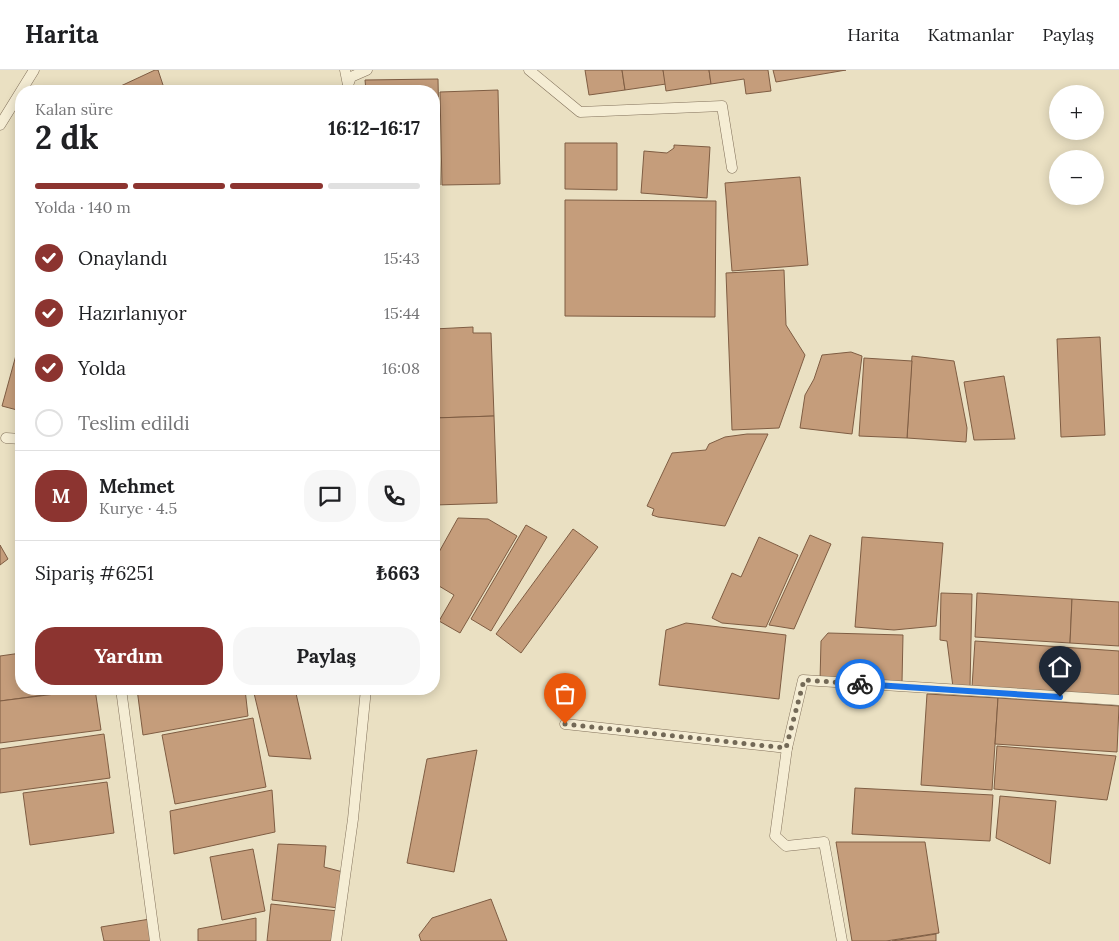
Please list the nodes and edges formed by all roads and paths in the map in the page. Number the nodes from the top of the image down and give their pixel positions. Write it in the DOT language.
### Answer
graph roads {
  1 [pos="34,70"];
  2 [pos="345,70"];
  3 [pos="367,70"];
  4 [pos="529,70"];
  5 [pos="25,85"];
  6 [pos="348,85"];
  7 [pos="349,85"];
  8 [pos="15,101"];
  9 [pos="0,125"];
  10 [pos="732,168"];
  11 [pos="6,438"];
  12 [pos="15,439"];
  13 [pos="122,695"];
  14 [pos="365,695"];
  15 [pos="1119,700"];
  16 [pos="565,724"];
  17 [pos="786,748"];
  18 [pos="156,941"];
  19 [pos="336,941"];
  20 [pos="842,941"];
  1 -- 5 [label="street"];
  2 -- 6 [label="street"];
  3 -- 7 [label="street"];
  4 -- 10 [label="street"];
  8 -- 9 [label="street"];
  11 -- 12 [label="street"];
  13 -- 18 [label="street"];
  14 -- 19 [label="street"];
  15 -- 17 [label="street"];
  16 -- 17 [label="street"];
  17 -- 20 [label="street"];
}
